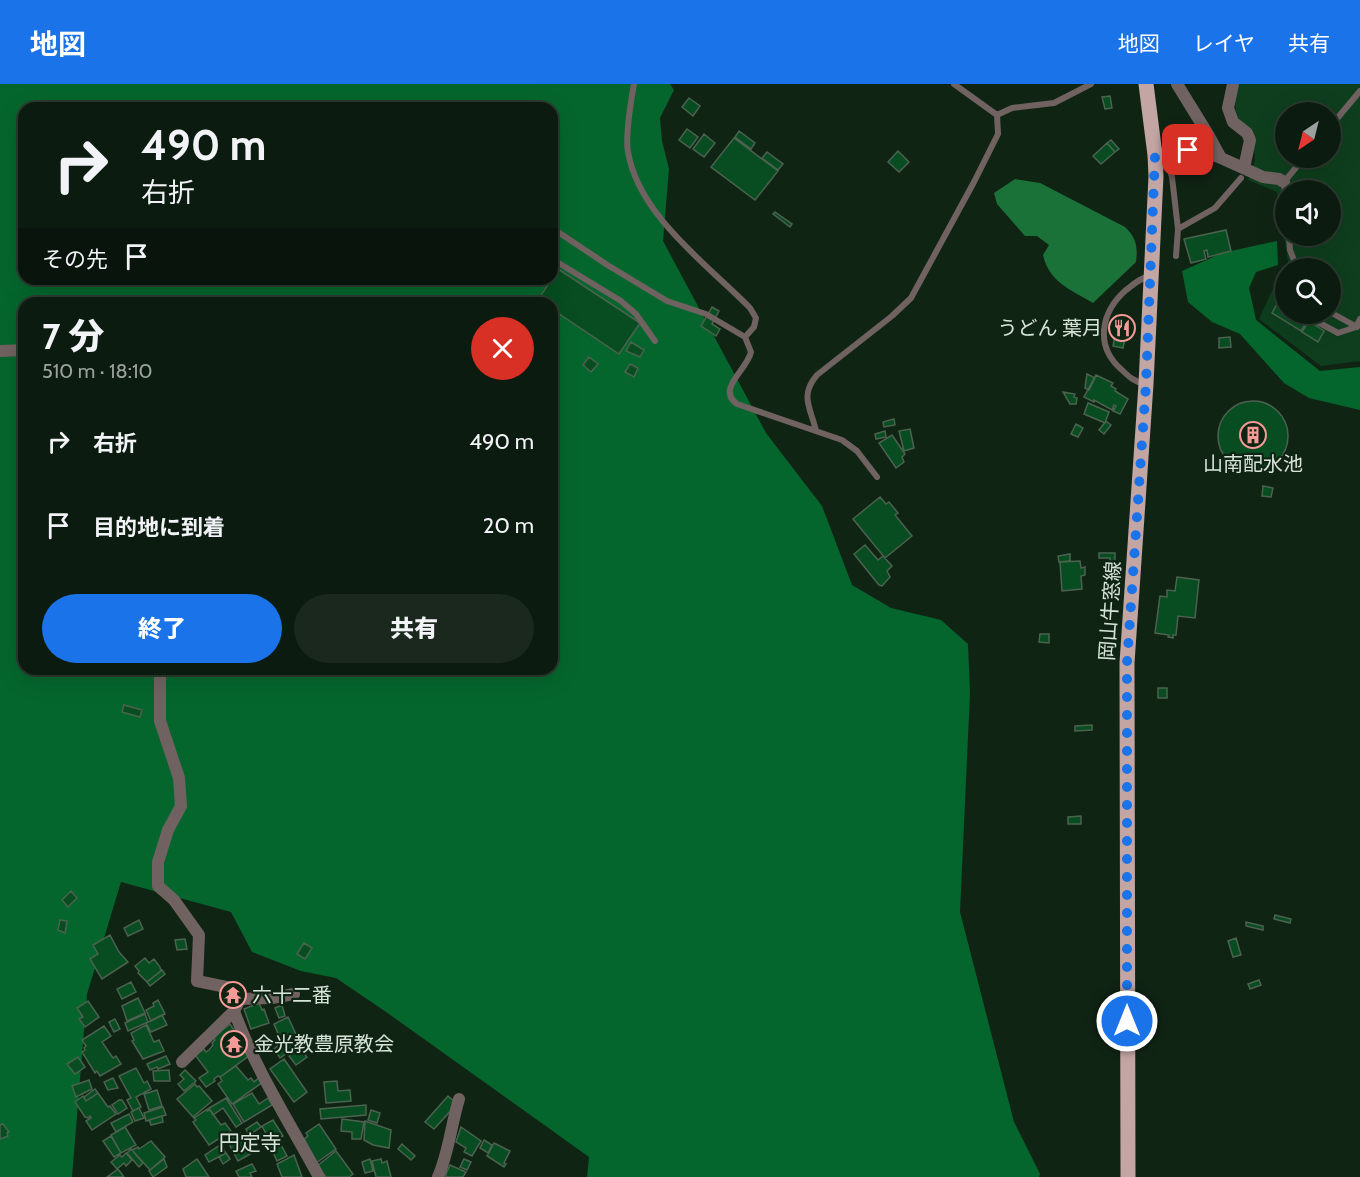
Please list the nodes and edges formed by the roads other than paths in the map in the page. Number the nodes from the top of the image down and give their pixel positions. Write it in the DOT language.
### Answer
graph roads {
  1 [pos="634,84"];
  2 [pos="954,84"];
  3 [pos="1091,84"];
  4 [pos="1146,84"];
  5 [pos="1177,84"];
  6 [pos="1233,84"];
  7 [pos="1360,91"];
  8 [pos="1341,114"];
  9 [pos="997,115"];
  10 [pos="1160,154"];
  11 [pos="1221,158"];
  12 [pos="1296,168"];
  13 [pos="1243,173"];
  14 [pos="1281,180"];
  15 [pos="1286,180"];
  16 [pos="1243,188"];
  17 [pos="1178,230"];
  18 [pos="558,232"];
  19 [pos="1176,256"];
  20 [pos="558,263"];
  21 [pos="1151,276"];
  22 [pos="1341,318"];
  23 [pos="1360,319"];
  24 [pos="1321,324"];
  25 [pos="1358,327"];
  26 [pos="745,337"];
  27 [pos="655,341"];
  28 [pos="18,350"];
  29 [pos="0,351"];
  30 [pos="1146,384"];
  31 [pos="816,431"];
  32 [pos="878,477"];
  33 [pos="160,675"];
  34 [pos="294,994"];
  35 [pos="237,1005"];
  36 [pos="182,1062"];
  37 [pos="459,1099"];
  38 [pos="319,1177"];
  39 [pos="438,1177"];
  40 [pos="1128,1177"];
  1 -- 26 [label="lane"];
  2 -- 9 [label="lane"];
  3 -- 9 [label="lane"];
  4 -- 10 [label="main road, 岡山牛窓線"];
  5 -- 11 [label="street"];
  6 -- 13 [label="street"];
  7 -- 8 [label="lane"];
  9 -- 31 [label="lane"];
  10 -- 11 [label="street"];
  10 -- 17 [label="lane"];
  10 -- 21 [label="main road, 岡山牛窓線"];
  11 -- 13 [label="street"];
  12 -- 15 [label="lane"];
  13 -- 14 [label="street"];
  13 -- 16 [label="lane"];
  13 -- 17 [label="lane"];
  17 -- 19 [label="lane"];
  18 -- 26 [label="lane"];
  20 -- 27 [label="lane"];
  21 -- 30 [label="main road, 岡山牛窓線"];
  21 -- 30 [label="lane"];
  22 -- 25 [label="lane"];
  23 -- 25 [label="lane"];
  24 -- 25 [label="lane"];
  26 -- 31 [label="lane"];
  28 -- 29 [label="street"];
  30 -- 40 [label="main road, 岡山牛窓線"];
  31 -- 32 [label="lane"];
  33 -- 35 [label="street"];
  34 -- 35 [label="street"];
  35 -- 36 [label="street"];
  35 -- 38 [label="street"];
  37 -- 39 [label="street"];
}
